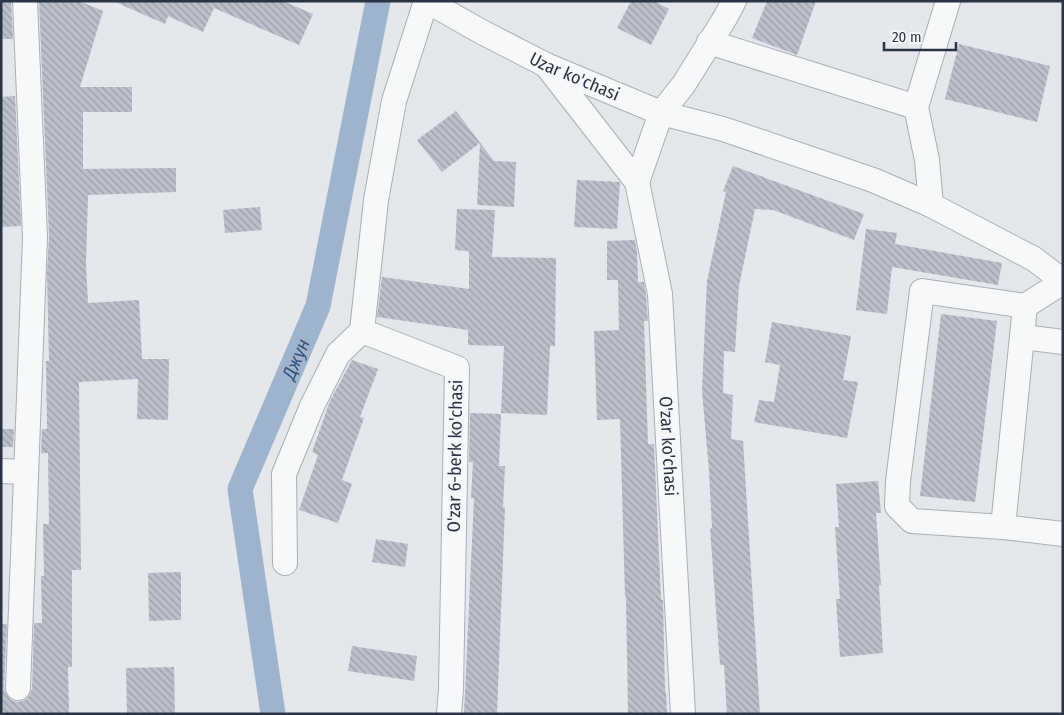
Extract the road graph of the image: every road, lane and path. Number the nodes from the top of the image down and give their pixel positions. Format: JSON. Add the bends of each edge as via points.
{"nodes":[{"id":1,"x":25,"y":1,"type":"edge"},
{"id":2,"x":427,"y":1,"type":"edge"},
{"id":3,"x":734,"y":1,"type":"edge"},
{"id":4,"x":948,"y":1,"type":"edge"},
{"id":5,"x":709,"y":42,"type":"junction"},
{"id":6,"x":546,"y":64,"type":"junction"},
{"id":7,"x":916,"y":107,"type":"junction"},
{"id":8,"x":661,"y":113,"type":"junction"},
{"id":9,"x":637,"y":182,"type":"junction"},
{"id":10,"x":931,"y":205,"type":"junction"},
{"id":11,"x":1063,"y":282,"type":"edge"},
{"id":12,"x":1025,"y":306,"type":"junction"},
{"id":13,"x":362,"y":331,"type":"junction"},
{"id":14,"x":1023,"y":337,"type":"junction"},
{"id":15,"x":1063,"y":342,"type":"edge"},
{"id":16,"x":1,"y":471,"type":"edge"},
{"id":17,"x":26,"y":472,"type":"junction"},
{"id":18,"x":1003,"y":527,"type":"junction"},
{"id":19,"x":1063,"y":534,"type":"edge"},
{"id":20,"x":285,"y":563,"type":"dead end"},
{"id":21,"x":18,"y":688,"type":"dead end"},
{"id":22,"x":450,"y":714,"type":"edge"},
{"id":23,"x":683,"y":714,"type":"edge"}],
"edges":[{"from":1,"to":17,"type":"street","via":[[36,237]]},
{"from":2,"to":6,"type":"street","name":"Uzar ko'chasi"},
{"from":2,"to":13,"type":"street","via":[[394,101],[376,200]]},
{"from":3,"to":5,"type":"street"},
{"from":4,"to":7,"type":"street"},
{"from":5,"to":7,"type":"street"},
{"from":5,"to":8,"type":"street","via":[[684,84]]},
{"from":6,"to":8,"type":"street","name":"Uzar ko'chasi"},
{"from":6,"to":9,"type":"street"},
{"from":7,"to":10,"type":"street","via":[[927,160]]},
{"from":8,"to":9,"type":"street"},
{"from":8,"to":10,"type":"street","via":[[723,129],[873,180]]},
{"from":9,"to":23,"type":"street","name":"O'zar ko'chasi","via":[[660,294]]},
{"from":10,"to":11,"type":"street","via":[[1034,259]]},
{"from":11,"to":12,"type":"street"},
{"from":12,"to":14,"type":"street"},
{"from":12,"to":18,"type":"street","via":[[922,291],[898,482],[897,506],[912,521]]},
{"from":13,"to":20,"type":"street","via":[[338,354],[284,474]]},
{"from":13,"to":22,"type":"street","name":"O'zar 6-berk ko'chasi","via":[[457,368]]},
{"from":14,"to":15,"type":"street"},
{"from":14,"to":18,"type":"street"},
{"from":16,"to":17,"type":"street"},
{"from":17,"to":21,"type":"street"},
{"from":18,"to":19,"type":"street"}]}
